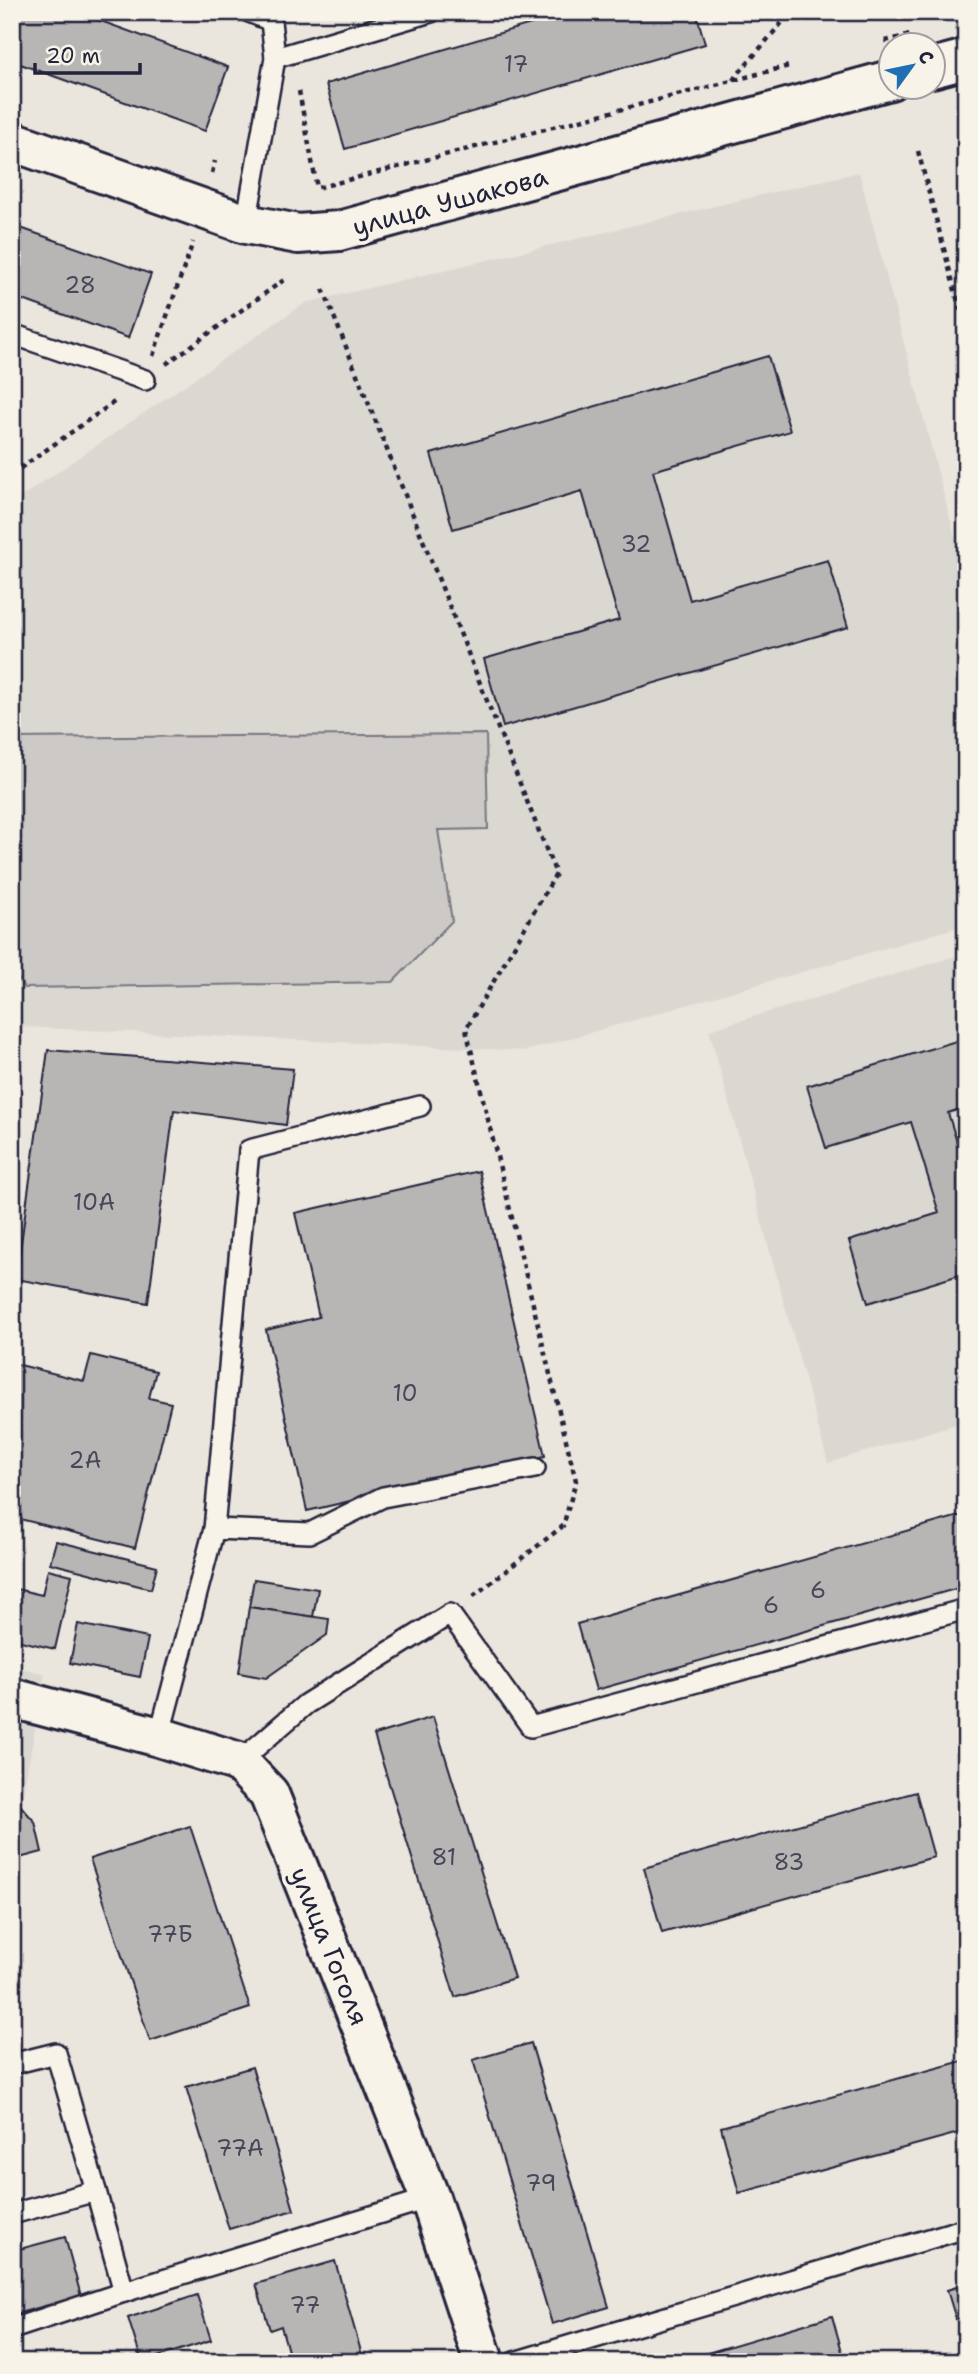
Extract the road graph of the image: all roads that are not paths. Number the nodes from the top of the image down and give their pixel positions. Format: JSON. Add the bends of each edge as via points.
{"nodes":[{"id":1,"x":249,"y":12,"type":"edge"},
{"id":2,"x":431,"y":12,"type":"edge"},
{"id":3,"x":270,"y":17,"type":"edge"},
{"id":4,"x":283,"y":55,"type":"junction"},
{"id":5,"x":966,"y":60,"type":"edge"},
{"id":6,"x":946,"y":65,"type":"edge"},
{"id":7,"x":876,"y":84,"type":"edge"},
{"id":8,"x":12,"y":141,"type":"edge"},
{"id":9,"x":246,"y":224,"type":"junction"},
{"id":10,"x":12,"y":334,"type":"edge"},
{"id":11,"x":145,"y":380,"type":"road end"},
{"id":12,"x":420,"y":1107,"type":"dead end"},
{"id":13,"x":535,"y":1468,"type":"dead end"},
{"id":14,"x":214,"y":1529,"type":"junction"},
{"id":15,"x":966,"y":1609,"type":"edge"},
{"id":16,"x":12,"y":1698,"type":"edge"},
{"id":17,"x":159,"y":1737,"type":"junction"},
{"id":18,"x":239,"y":1762,"type":"junction"},
{"id":19,"x":12,"y":2064,"type":"edge"},
{"id":20,"x":96,"y":2191,"type":"junction"},
{"id":21,"x":430,"y":2198,"type":"junction"},
{"id":22,"x":12,"y":2214,"type":"edge"},
{"id":23,"x":966,"y":2228,"type":"edge"},
{"id":24,"x":124,"y":2292,"type":"junction"},
{"id":25,"x":12,"y":2329,"type":"edge"},
{"id":26,"x":484,"y":2362,"type":"edge"},
{"id":27,"x":514,"y":2362,"type":"edge"}],
"edges":[{"from":1,"to":3,"type":"lane"},
{"from":2,"to":4,"type":"lane"},
{"from":3,"to":4,"type":"lane"},
{"from":4,"to":9,"type":"lane"},
{"from":5,"to":6,"type":"street"},
{"from":7,"to":9,"type":"street","name":"улица Ушакова","via":[[339,232],[298,234]]},
{"from":8,"to":9,"type":"street","name":"улица Ушакова"},
{"from":10,"to":11,"type":"lane"},
{"from":12,"to":14,"type":"lane","via":[[249,1150]]},
{"from":13,"to":14,"type":"lane","via":[[383,1497],[310,1533]]},
{"from":14,"to":17,"type":"lane"},
{"from":15,"to":18,"type":"lane","via":[[531,1727],[450,1614],[306,1704]]},
{"from":16,"to":17,"type":"street","name":"улица Гоголя"},
{"from":17,"to":18,"type":"street","name":"улица Гоголя"},
{"from":18,"to":21,"type":"street","name":"улица Гоголя","via":[[269,1794]]},
{"from":19,"to":20,"type":"lane","via":[[56,2053]]},
{"from":20,"to":22,"type":"lane"},
{"from":20,"to":24,"type":"lane"},
{"from":21,"to":24,"type":"lane"},
{"from":21,"to":26,"type":"street","name":"улица Гоголя"},
{"from":23,"to":27,"type":"lane"},
{"from":24,"to":25,"type":"lane"}]}
